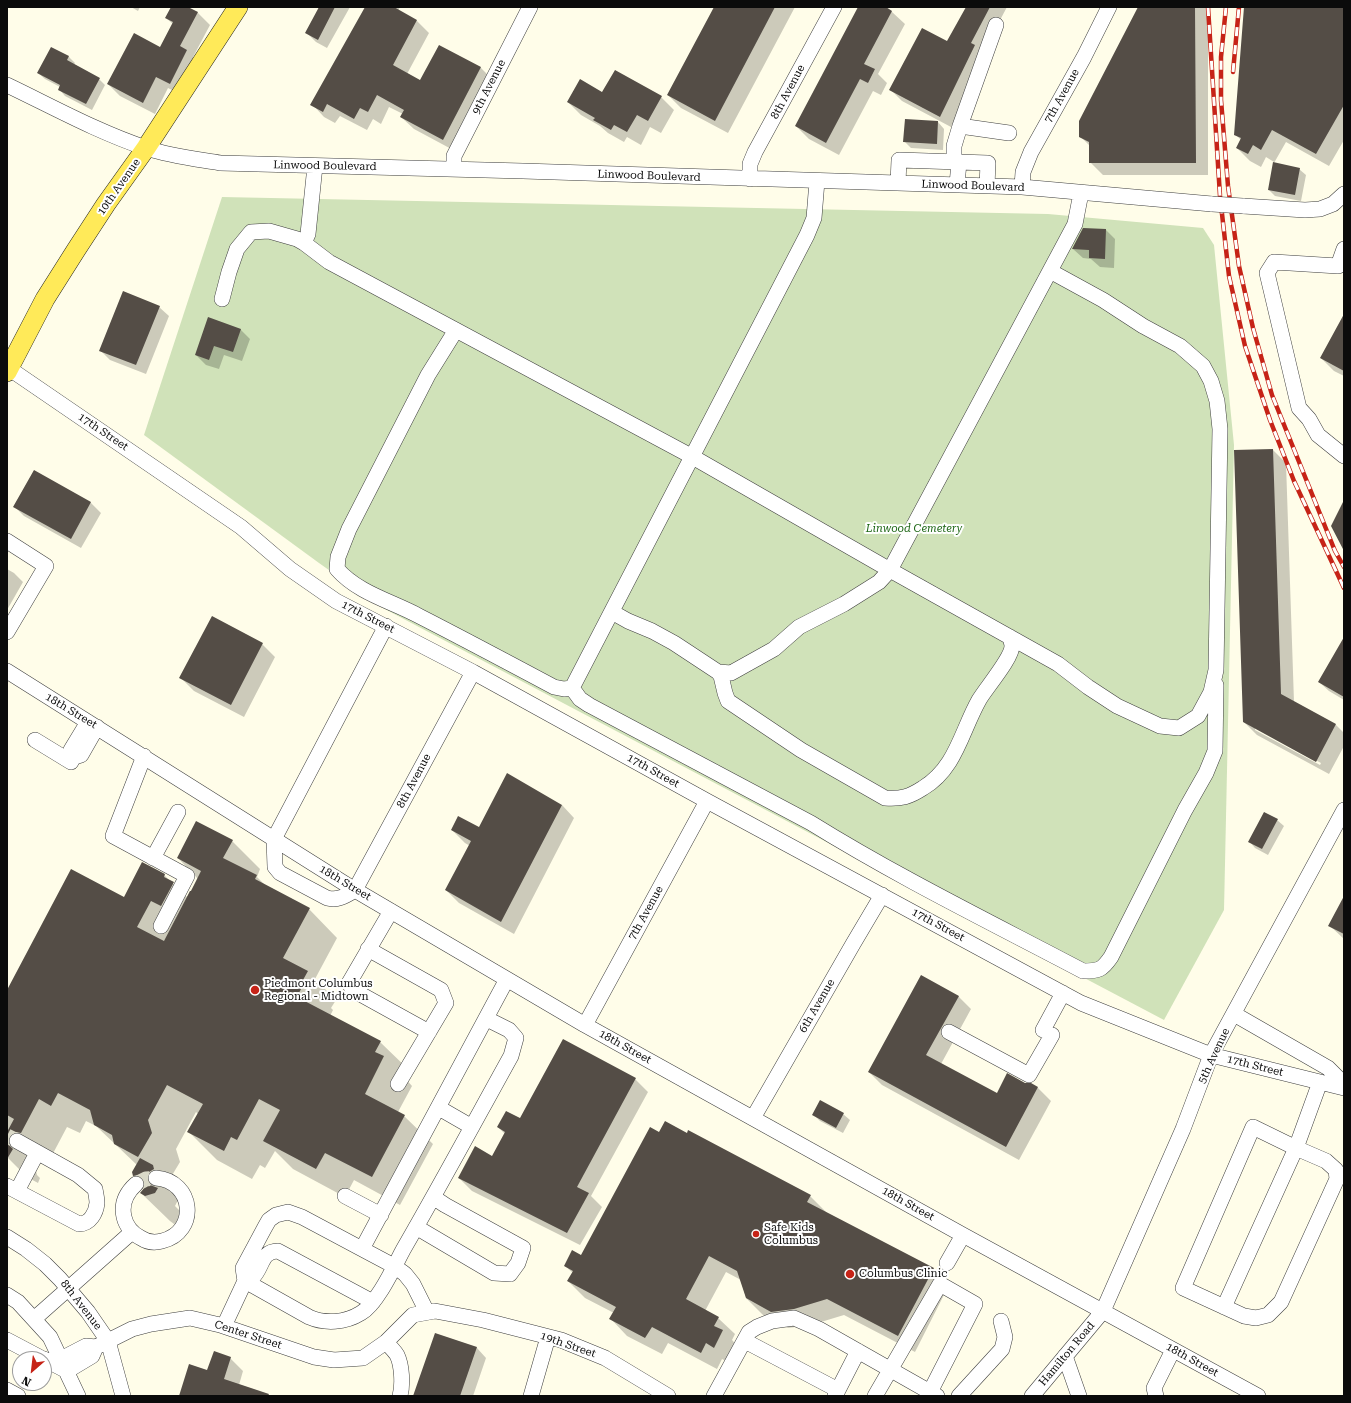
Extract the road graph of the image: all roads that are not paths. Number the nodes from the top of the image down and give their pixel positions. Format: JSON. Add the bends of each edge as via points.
{"nodes":[{"id":1,"x":238,"y":7,"type":"edge"},
{"id":2,"x":834,"y":7,"type":"edge"},
{"id":3,"x":1109,"y":7,"type":"edge"},
{"id":4,"x":524,"y":9,"type":"edge"},
{"id":5,"x":996,"y":25,"type":"dead end"},
{"id":6,"x":7,"y":85,"type":"edge"},
{"id":7,"x":960,"y":126,"type":"junction"},
{"id":8,"x":1009,"y":133,"type":"dead end"},
{"id":9,"x":146,"y":148,"type":"junction"},
{"id":10,"x":956,"y":162,"type":"junction"},
{"id":11,"x":315,"y":166,"type":"junction"},
{"id":12,"x":454,"y":169,"type":"junction"},
{"id":13,"x":750,"y":179,"type":"junction"},
{"id":14,"x":817,"y":181,"type":"junction"},
{"id":15,"x":898,"y":183,"type":"junction"},
{"id":16,"x":958,"y":185,"type":"junction"},
{"id":17,"x":987,"y":186,"type":"junction"},
{"id":18,"x":1022,"y":187,"type":"junction"},
{"id":19,"x":1081,"y":192,"type":"junction"},
{"id":20,"x":1344,"y":194,"type":"edge"},
{"id":21,"x":304,"y":243,"type":"junction"},
{"id":22,"x":1344,"y":248,"type":"edge"},
{"id":23,"x":1050,"y":271,"type":"junction"},
{"id":24,"x":222,"y":299,"type":"dead end"},
{"id":25,"x":456,"y":330,"type":"junction"},
{"id":26,"x":8,"y":369,"type":"edge"},
{"id":27,"x":691,"y":456,"type":"junction"},
{"id":28,"x":1344,"y":456,"type":"edge"},
{"id":29,"x":7,"y":541,"type":"edge"},
{"id":30,"x":890,"y":570,"type":"junction"},
{"id":31,"x":612,"y":612,"type":"junction"},
{"id":32,"x":386,"y":626,"type":"junction"},
{"id":33,"x":7,"y":632,"type":"edge"},
{"id":34,"x":1010,"y":637,"type":"junction"},
{"id":35,"x":1216,"y":670,"type":"junction"},
{"id":36,"x":7,"y":671,"type":"edge"},
{"id":37,"x":473,"y":672,"type":"junction"},
{"id":38,"x":718,"y":672,"type":"junction"},
{"id":39,"x":572,"y":688,"type":"junction"},
{"id":40,"x":93,"y":725,"type":"junction"},
{"id":41,"x":35,"y":740,"type":"dead end"},
{"id":42,"x":144,"y":756,"type":"junction"},
{"id":43,"x":707,"y":801,"type":"junction"},
{"id":44,"x":1344,"y":810,"type":"edge"},
{"id":45,"x":178,"y":812,"type":"dead end"},
{"id":46,"x":274,"y":839,"type":"junction"},
{"id":47,"x":153,"y":858,"type":"junction"},
{"id":48,"x":355,"y":890,"type":"junction"},
{"id":49,"x":882,"y":895,"type":"junction"},
{"id":50,"x":391,"y":911,"type":"junction"},
{"id":51,"x":161,"y":926,"type":"dead end"},
{"id":52,"x":368,"y":949,"type":"junction"},
{"id":53,"x":507,"y":979,"type":"junction"},
{"id":54,"x":1063,"y":993,"type":"junction"},
{"id":55,"x":1234,"y":1014,"type":"junction"},
{"id":56,"x":486,"y":1019,"type":"junction"},
{"id":57,"x":585,"y":1025,"type":"junction"},
{"id":58,"x":429,"y":1032,"type":"junction"},
{"id":59,"x":949,"y":1032,"type":"dead end"},
{"id":60,"x":1211,"y":1055,"type":"junction"},
{"id":61,"x":1320,"y":1082,"type":"junction"},
{"id":62,"x":398,"y":1084,"type":"dead end"},
{"id":63,"x":1344,"y":1084,"type":"edge"},
{"id":64,"x":1344,"y":1088,"type":"edge"},
{"id":65,"x":439,"y":1108,"type":"junction"},
{"id":66,"x":753,"y":1118,"type":"junction"},
{"id":67,"x":472,"y":1127,"type":"junction"},
{"id":68,"x":16,"y":1141,"type":"tunnel mouth"},
{"id":69,"x":1296,"y":1148,"type":"junction"},
{"id":70,"x":37,"y":1153,"type":"junction"},
{"id":71,"x":156,"y":1178,"type":"tunnel mouth"},
{"id":72,"x":136,"y":1184,"type":"tunnel mouth"},
{"id":73,"x":12,"y":1189,"type":"edge"},
{"id":74,"x":346,"y":1196,"type":"dead end"},
{"id":75,"x":433,"y":1197,"type":"junction"},
{"id":76,"x":380,"y":1215,"type":"junction"},
{"id":77,"x":416,"y":1227,"type":"junction"},
{"id":78,"x":132,"y":1232,"type":"junction"},
{"id":79,"x":963,"y":1235,"type":"junction"},
{"id":80,"x":7,"y":1237,"type":"edge"},
{"id":81,"x":362,"y":1249,"type":"junction"},
{"id":82,"x":947,"y":1263,"type":"dead end"},
{"id":83,"x":394,"y":1266,"type":"junction"},
{"id":84,"x":245,"y":1281,"type":"junction"},
{"id":85,"x":69,"y":1288,"type":"junction"},
{"id":86,"x":7,"y":1295,"type":"edge"},
{"id":87,"x":373,"y":1302,"type":"junction"},
{"id":88,"x":1224,"y":1307,"type":"junction"},
{"id":89,"x":1103,"y":1311,"type":"junction"},
{"id":90,"x":427,"y":1312,"type":"junction"},
{"id":91,"x":34,"y":1319,"type":"junction"},
{"id":92,"x":1001,"y":1322,"type":"dead end"},
{"id":93,"x":224,"y":1326,"type":"junction"},
{"id":94,"x":548,"y":1337,"type":"junction"},
{"id":95,"x":7,"y":1340,"type":"edge"},
{"id":96,"x":745,"y":1341,"type":"junction"},
{"id":97,"x":386,"y":1342,"type":"junction"},
{"id":98,"x":102,"y":1344,"type":"junction"},
{"id":99,"x":1173,"y":1350,"type":"junction"},
{"id":100,"x":28,"y":1351,"type":"edge"},
{"id":101,"x":858,"y":1351,"type":"junction"},
{"id":102,"x":1065,"y":1356,"type":"junction"},
{"id":103,"x":52,"y":1361,"type":"edge"},
{"id":104,"x":64,"y":1365,"type":"junction"},
{"id":105,"x":891,"y":1369,"type":"junction"},
{"id":106,"x":7,"y":1390,"type":"edge"},
{"id":107,"x":836,"y":1393,"type":"edge"},
{"id":108,"x":931,"y":1395,"type":"edge"},
{"id":109,"x":18,"y":1396,"type":"edge"},
{"id":110,"x":78,"y":1396,"type":"edge"},
{"id":111,"x":123,"y":1396,"type":"edge"},
{"id":112,"x":400,"y":1396,"type":"edge"},
{"id":113,"x":531,"y":1396,"type":"edge"},
{"id":114,"x":668,"y":1396,"type":"edge"},
{"id":115,"x":714,"y":1396,"type":"edge"},
{"id":116,"x":875,"y":1396,"type":"edge"},
{"id":117,"x":958,"y":1396,"type":"edge"},
{"id":118,"x":1032,"y":1396,"type":"edge"},
{"id":119,"x":1079,"y":1396,"type":"edge"},
{"id":120,"x":1156,"y":1396,"type":"edge"},
{"id":121,"x":1258,"y":1396,"type":"edge"}],
"edges":[{"from":1,"to":9,"type":"main road","name":"10th Avenue"},
{"from":2,"to":13,"type":"street","name":"8th Avenue","via":[[755,152],[750,164]]},
{"from":3,"to":18,"type":"street","name":"7th Avenue","via":[[1031,152],[1023,172]]},
{"from":4,"to":12,"type":"street","name":"9th Avenue","via":[[454,156]]},
{"from":5,"to":7,"type":"street"},
{"from":6,"to":9,"type":"street","name":"Linwood Boulevard"},
{"from":7,"to":8,"type":"street"},
{"from":7,"to":10,"type":"street","via":[[954,146]]},
{"from":9,"to":11,"type":"street","name":"Linwood Boulevard","via":[[184,158],[220,163]]},
{"from":9,"to":26,"type":"main road","name":"10th Avenue","via":[[106,204],[45,299]]},
{"from":10,"to":15,"type":"street","via":[[899,160]]},
{"from":10,"to":16,"type":"street"},
{"from":10,"to":17,"type":"street","via":[[988,163]]},
{"from":11,"to":12,"type":"street","name":"Linwood Boulevard"},
{"from":11,"to":21,"type":"street","via":[[308,234]]},
{"from":12,"to":13,"type":"street","name":"Linwood Boulevard"},
{"from":13,"to":14,"type":"street","name":"Linwood Boulevard"},
{"from":14,"to":15,"type":"street","name":"Linwood Boulevard"},
{"from":14,"to":27,"type":"street","via":[[814,218],[807,235]]},
{"from":15,"to":16,"type":"street","name":"Linwood Boulevard"},
{"from":16,"to":17,"type":"street","name":"Linwood Boulevard"},
{"from":17,"to":18,"type":"street","name":"Linwood Boulevard"},
{"from":18,"to":19,"type":"street","name":"Linwood Boulevard"},
{"from":19,"to":20,"type":"street","name":"Linwood Boulevard","bridge":true,"via":[[1305,210],[1320,209],[1332,204]]},
{"from":19,"to":23,"type":"street","via":[[1075,224]]},
{"from":21,"to":24,"type":"street","via":[[269,231],[251,232],[237,249]]},
{"from":21,"to":25,"type":"street","via":[[329,262]]},
{"from":22,"to":28,"type":"street","via":[[1338,266],[1274,262],[1268,272],[1299,408],[1318,435]]},
{"from":23,"to":30,"type":"street"},
{"from":23,"to":35,"type":"street","via":[[1180,346],[1203,366],[1211,381],[1217,401],[1220,429]]},
{"from":25,"to":27,"type":"street"},
{"from":25,"to":39,"type":"street","via":[[428,375],[349,529],[338,557],[338,569],[346,579],[365,590],[554,687]]},
{"from":26,"to":32,"type":"street","name":"17th Street","via":[[241,527],[290,569],[336,600]]},
{"from":27,"to":30,"type":"street"},
{"from":27,"to":31,"type":"street"},
{"from":29,"to":33,"type":"street","via":[[46,566]]},
{"from":30,"to":34,"type":"street"},
{"from":30,"to":38,"type":"street","via":[[879,582],[844,604],[799,627],[774,649],[731,673]]},
{"from":31,"to":38,"type":"street","via":[[674,643]]},
{"from":31,"to":39,"type":"street"},
{"from":32,"to":37,"type":"street","name":"17th Street"},
{"from":32,"to":46,"type":"street"},
{"from":34,"to":35,"type":"street","via":[[1058,664],[1117,706],[1160,726],[1180,728],[1198,716],[1210,692]]},
{"from":34,"to":38,"type":"street","via":[[1012,647],[1004,664],[971,714],[946,768],[931,783],[916,793],[900,799],[885,798],[801,750],[728,701]]},
{"from":35,"to":39,"type":"street","via":[[1215,751],[1111,957],[1104,967],[1096,971],[1083,971],[940,896],[811,823],[589,705],[580,699]]},
{"from":36,"to":40,"type":"street","name":"18th Street"},
{"from":37,"to":43,"type":"street","name":"17th Street"},
{"from":37,"to":48,"type":"street","name":"8th Avenue"},
{"from":40,"to":41,"type":"street","via":[[80,755],[71,762]]},
{"from":40,"to":42,"type":"street","name":"18th Street"},
{"from":42,"to":46,"type":"street","name":"18th Street"},
{"from":42,"to":47,"type":"street","via":[[113,836]]},
{"from":43,"to":49,"type":"street","name":"17th Street"},
{"from":43,"to":57,"type":"street","name":"7th Avenue"},
{"from":44,"to":55,"type":"street","name":"5th Avenue"},
{"from":45,"to":47,"type":"street"},
{"from":46,"to":48,"type":"street","name":"18th Street"},
{"from":46,"to":48,"type":"street","via":[[275,867],[280,873],[334,900],[343,898]]},
{"from":47,"to":51,"type":"street","via":[[187,876]]},
{"from":48,"to":50,"type":"street","name":"18th Street"},
{"from":49,"to":54,"type":"street","name":"17th Street"},
{"from":49,"to":66,"type":"street","name":"6th Avenue"},
{"from":50,"to":52,"type":"street"},
{"from":50,"to":53,"type":"street","name":"18th Street"},
{"from":52,"to":58,"type":"street","via":[[441,990],[446,1003]]},
{"from":52,"to":58,"type":"street","via":[[349,983],[353,990]]},
{"from":53,"to":56,"type":"street"},
{"from":53,"to":57,"type":"street","name":"18th Street"},
{"from":54,"to":59,"type":"street","via":[[1029,1076]]},
{"from":54,"to":60,"type":"street","name":"17th Street","via":[[1081,1003]]},
{"from":55,"to":60,"type":"street","name":"5th Avenue"},
{"from":55,"to":63,"type":"street","via":[[1328,1068]]},
{"from":56,"to":65,"type":"street"},
{"from":56,"to":67,"type":"street","via":[[509,1030],[516,1038],[511,1056]]},
{"from":57,"to":66,"type":"street","name":"18th Street"},
{"from":58,"to":62,"type":"street"},
{"from":60,"to":61,"type":"street","name":"17th Street"},
{"from":60,"to":89,"type":"street","name":"5th Avenue","via":[[1183,1129]]},
{"from":61,"to":64,"type":"street","name":"17th Street"},
{"from":61,"to":69,"type":"street"},
{"from":65,"to":67,"type":"street"},
{"from":65,"to":76,"type":"street"},
{"from":66,"to":79,"type":"street","name":"18th Street"},
{"from":67,"to":75,"type":"street"},
{"from":68,"to":70,"type":"street"},
{"from":69,"to":88,"type":"street"},
{"from":69,"to":88,"type":"street","via":[[1326,1161],[1336,1170],[1337,1179],[1334,1186],[1281,1302],[1268,1315],[1256,1318],[1244,1316]]},
{"from":69,"to":88,"type":"street","via":[[1253,1128],[1184,1288]]},
{"from":70,"to":73,"type":"street"},
{"from":70,"to":73,"type":"street","via":[[78,1175],[95,1190],[97,1203],[90,1220],[85,1224],[79,1224]]},
{"from":71,"to":78,"type":"street","via":[[169,1180],[181,1191],[187,1206],[185,1222],[175,1236],[159,1242],[144,1240]]},
{"from":72,"to":78,"type":"street","via":[[129,1191],[124,1204],[124,1219]]},
{"from":74,"to":76,"type":"street"},
{"from":75,"to":77,"type":"street"},
{"from":75,"to":77,"type":"street","via":[[523,1248],[518,1263],[510,1274],[494,1273]]},
{"from":76,"to":81,"type":"street"},
{"from":77,"to":83,"type":"street"},
{"from":78,"to":85,"type":"street"},
{"from":79,"to":82,"type":"street"},
{"from":79,"to":89,"type":"street","name":"18th Street"},
{"from":80,"to":85,"type":"street","name":"8th Avenue","via":[[45,1264]]},
{"from":81,"to":83,"type":"street"},
{"from":81,"to":84,"type":"street","via":[[302,1217],[288,1212],[276,1215],[269,1220],[243,1268]]},
{"from":83,"to":87,"type":"street"},
{"from":83,"to":90,"type":"street","via":[[413,1284]]},
{"from":84,"to":87,"type":"street","via":[[322,1322],[338,1322],[353,1317]]},
{"from":84,"to":87,"type":"street","via":[[253,1277],[268,1254],[278,1251]]},
{"from":84,"to":93,"type":"street"},
{"from":85,"to":91,"type":"street"},
{"from":85,"to":98,"type":"street","name":"8th Avenue","via":[[88,1312]]},
{"from":86,"to":91,"type":"street","via":[[18,1302]]},
{"from":89,"to":99,"type":"street","name":"18th Street"},
{"from":89,"to":102,"type":"street","name":"Hamilton Road"},
{"from":90,"to":94,"type":"street","name":"19th Street","via":[[459,1315]]},
{"from":90,"to":97,"type":"street","via":[[413,1315]]},
{"from":91,"to":104,"type":"street","via":[[50,1337]]},
{"from":92,"to":117,"type":"street","via":[[1005,1337],[1002,1349]]},
{"from":93,"to":97,"type":"street","name":"Center Street","via":[[314,1357],[334,1360],[363,1358]]},
{"from":93,"to":98,"type":"street","name":"Center Street","via":[[190,1318],[132,1329]]},
{"from":94,"to":113,"type":"street"},
{"from":94,"to":114,"type":"street","name":"19th Street","via":[[605,1358]]},
{"from":95,"to":100,"type":"street"},
{"from":96,"to":101,"type":"street","via":[[749,1332],[757,1327],[794,1318]]},
{"from":96,"to":107,"type":"street"},
{"from":96,"to":115,"type":"street"},
{"from":97,"to":112,"type":"street","via":[[399,1361]]},
{"from":98,"to":104,"type":"street","name":"Center Street","via":[[86,1346]]},
{"from":98,"to":111,"type":"street","name":"8th Avenue"},
{"from":99,"to":120,"type":"street","via":[[1154,1388]]},
{"from":99,"to":121,"type":"street","name":"18th Street"},
{"from":101,"to":105,"type":"street"},
{"from":101,"to":107,"type":"street"},
{"from":102,"to":118,"type":"street","name":"Hamilton Road"},
{"from":102,"to":119,"type":"street"},
{"from":103,"to":104,"type":"street"},
{"from":104,"to":110,"type":"street"},
{"from":105,"to":108,"type":"street"},
{"from":105,"to":108,"type":"street","via":[[940,1284],[975,1304]]},
{"from":105,"to":116,"type":"street"},
{"from":106,"to":109,"type":"street"}]}
